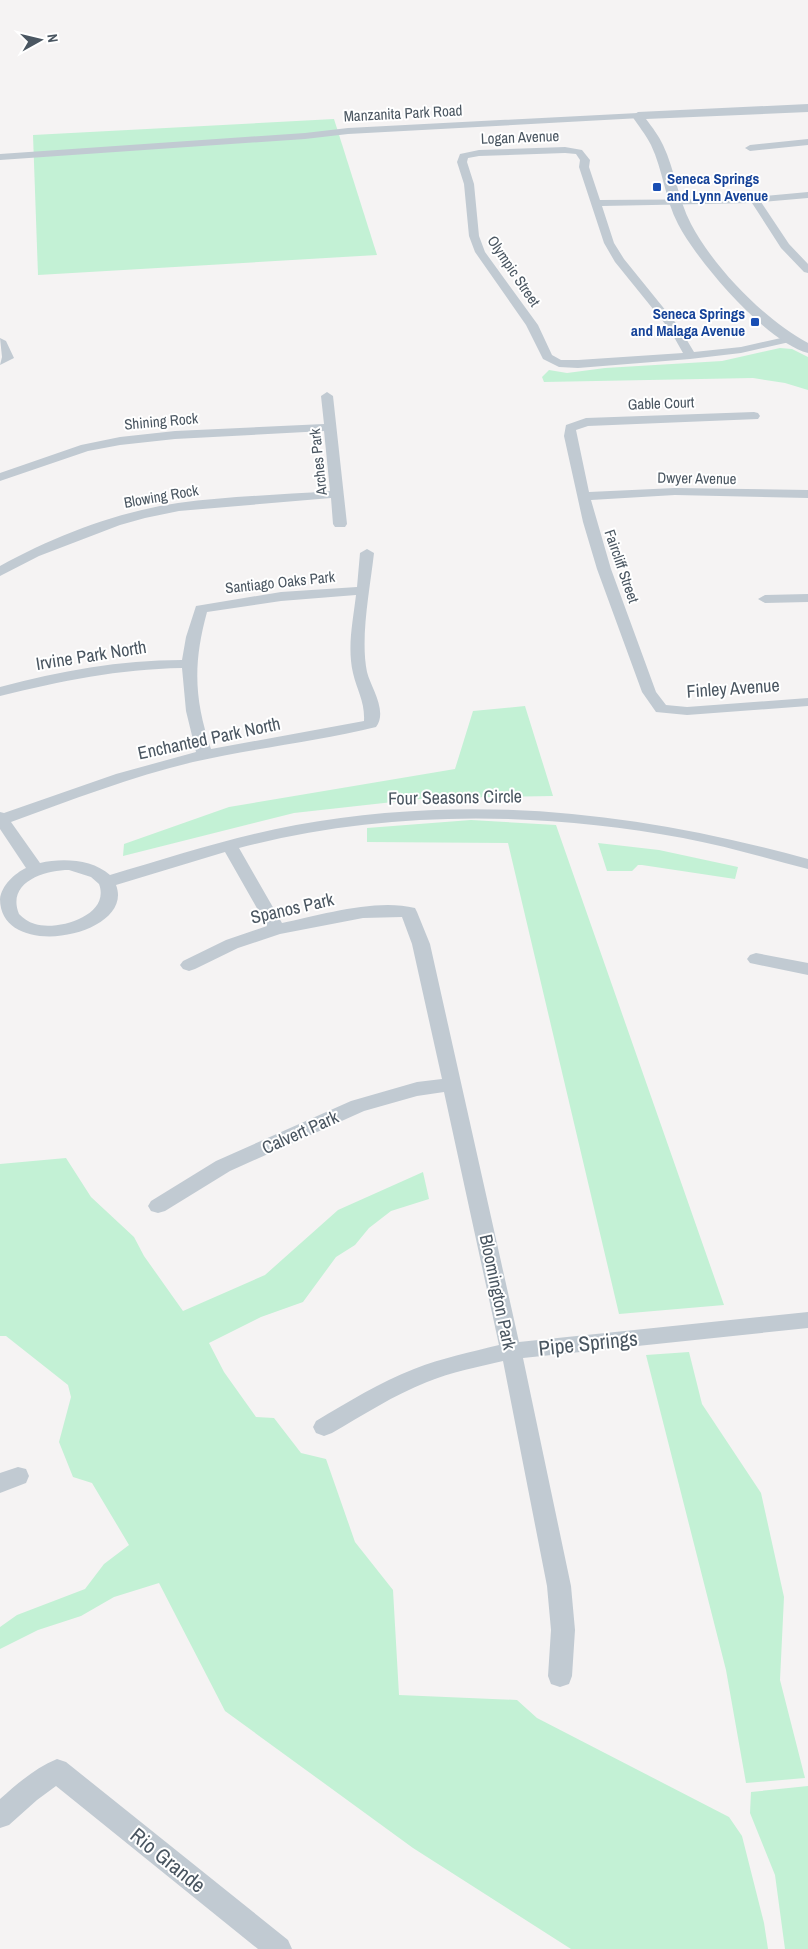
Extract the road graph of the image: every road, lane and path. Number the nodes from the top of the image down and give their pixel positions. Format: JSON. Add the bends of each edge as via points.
{"nodes":[{"id":1,"x":808,"y":108,"type":"edge"},
{"id":2,"x":638,"y":116,"type":"junction"},
{"id":3,"x":808,"y":142,"type":"edge"},
{"id":4,"x":750,"y":148,"type":"dead end"},
{"id":5,"x":463,"y":156,"type":"joint"},
{"id":6,"x":0,"y":157,"type":"edge"},
{"id":7,"x":808,"y":195,"type":"edge"},
{"id":8,"x":754,"y":201,"type":"junction"},
{"id":9,"x":676,"y":202,"type":"junction"},
{"id":10,"x":596,"y":203,"type":"junction"},
{"id":11,"x":802,"y":257,"type":"edge"},
{"id":12,"x":808,"y":270,"type":"edge"},
{"id":13,"x":790,"y":338,"type":"junction"},
{"id":14,"x":0,"y":341,"type":"edge"},
{"id":15,"x":808,"y":349,"type":"edge"},
{"id":16,"x":690,"y":356,"type":"junction"},
{"id":17,"x":0,"y":362,"type":"edge"},
{"id":18,"x":327,"y":396,"type":"dead end"},
{"id":19,"x":754,"y":416,"type":"dead end"},
{"id":20,"x":331,"y":428,"type":"junction"},
{"id":21,"x":570,"y":428,"type":"joint"},
{"id":22,"x":0,"y":477,"type":"edge"},
{"id":23,"x":338,"y":494,"type":"junction"},
{"id":24,"x":808,"y":494,"type":"edge"},
{"id":25,"x":585,"y":496,"type":"junction"},
{"id":26,"x":340,"y":524,"type":"dead end"},
{"id":27,"x":367,"y":553,"type":"dead end"},
{"id":28,"x":0,"y":572,"type":"edge"},
{"id":29,"x":363,"y":591,"type":"junction"},
{"id":30,"x":808,"y":598,"type":"edge"},
{"id":31,"x":765,"y":599,"type":"dead end"},
{"id":32,"x":189,"y":664,"type":"junction"},
{"id":33,"x":0,"y":692,"type":"edge"},
{"id":34,"x":808,"y":702,"type":"edge"},
{"id":35,"x":661,"y":709,"type":"joint"},
{"id":36,"x":205,"y":756,"type":"junction"},
{"id":37,"x":0,"y":819,"type":"edge"},
{"id":38,"x":229,"y":845,"type":"junction"},
{"id":39,"x":808,"y":864,"type":"edge"},
{"id":40,"x":36,"y":870,"type":"junction"},
{"id":41,"x":106,"y":882,"type":"junction"},
{"id":42,"x":408,"y":912,"type":"joint"},
{"id":43,"x":6,"y":919,"type":"edge"},
{"id":44,"x":277,"y":929,"type":"junction"},
{"id":45,"x":756,"y":959,"type":"dead end"},
{"id":46,"x":188,"y":965,"type":"dead end"},
{"id":47,"x":808,"y":969,"type":"edge"},
{"id":48,"x":452,"y":1084,"type":"junction"},
{"id":49,"x":158,"y":1206,"type":"dead end"},
{"id":50,"x":808,"y":1320,"type":"edge"},
{"id":51,"x":511,"y":1351,"type":"junction"},
{"id":52,"x":324,"y":1427,"type":"dead end"},
{"id":53,"x":560,"y":1676,"type":"dead end"},
{"id":54,"x":0,"y":1816,"type":"edge"},
{"id":55,"x":279,"y":1949,"type":"edge"}],
"edges":[{"from":1,"to":2,"type":"street","name":"Manzanita Park Road"},
{"from":2,"to":6,"type":"street","name":"Manzanita Park Road","via":[[348,131]]},
{"from":2,"to":9,"type":"street","via":[[662,156]]},
{"from":3,"to":4,"type":"street"},
{"from":5,"to":10,"type":"street","name":"Logan Avenue","via":[[579,152],[585,160],[584,167]]},
{"from":5,"to":16,"type":"street","name":"Olympic Street","via":[[474,236],[480,252],[532,325],[546,357],[558,363],[578,364]]},
{"from":7,"to":8,"type":"street"},
{"from":8,"to":9,"type":"street"},
{"from":8,"to":11,"type":"street","via":[[785,246]]},
{"from":9,"to":10,"type":"street"},
{"from":9,"to":13,"type":"street","via":[[684,223],[721,275],[750,306]]},
{"from":10,"to":16,"type":"street","via":[[606,236],[619,260],[671,324]]},
{"from":11,"to":12,"type":"street"},
{"from":13,"to":15,"type":"street"},
{"from":13,"to":16,"type":"street","via":[[732,352]]},
{"from":14,"to":17,"type":"street","via":[[8,358]]},
{"from":18,"to":20,"type":"street","name":"Arches Park"},
{"from":19,"to":21,"type":"street","name":"Gable Court","via":[[586,422]]},
{"from":20,"to":22,"type":"street","name":"Shining Rock","via":[[320,426],[120,441],[85,448]]},
{"from":20,"to":23,"type":"street","name":"Arches Park"},
{"from":21,"to":25,"type":"street","name":"Faircliff Street"},
{"from":23,"to":26,"type":"street","name":"Arches Park"},
{"from":23,"to":28,"type":"street","name":"Blowing Rock","via":[[179,507],[143,514],[42,549]]},
{"from":24,"to":25,"type":"street","name":"Dwyer Avenue","via":[[770,496],[674,492]]},
{"from":25,"to":35,"type":"street","name":"Faircliff Street","via":[[604,569],[649,692]]},
{"from":27,"to":29,"type":"street"},
{"from":29,"to":32,"type":"street","name":"Santiago Oaks Park","via":[[256,598],[201,608]]},
{"from":29,"to":36,"type":"street","name":"Enchanted Park North","via":[[357,649],[360,673],[372,707],[371,724]]},
{"from":30,"to":31,"type":"street"},
{"from":32,"to":33,"type":"street","name":"Irvine Park North","via":[[154,664],[76,673]]},
{"from":32,"to":36,"type":"street","via":[[196,730]]},
{"from":34,"to":35,"type":"street","name":"Finley Avenue","via":[[687,711]]},
{"from":36,"to":37,"type":"street","name":"Enchanted Park North","via":[[156,767]]},
{"from":37,"to":40,"type":"street"},
{"from":38,"to":39,"type":"street","name":"Four Seasons Circle","via":[[351,822],[462,814],[524,815],[614,822],[675,832],[774,853]]},
{"from":38,"to":41,"type":"street","name":"Four Seasons Circle"},
{"from":38,"to":44,"type":"street"},
{"from":40,"to":41,"type":"street","via":[[69,865],[97,873]]},
{"from":40,"to":43,"type":"street","via":[[22,877],[9,891]]},
{"from":41,"to":43,"type":"street","via":[[110,892],[108,903],[88,923],[72,929],[37,930]]},
{"from":42,"to":44,"type":"street","name":"Spanos Park","via":[[363,913]]},
{"from":42,"to":48,"type":"street","name":"Bloomington Park","via":[[421,944]]},
{"from":44,"to":46,"type":"street","name":"Spanos Park","via":[[232,944]]},
{"from":45,"to":47,"type":"street"},
{"from":48,"to":49,"type":"street","name":"Calvert Park","via":[[417,1089],[358,1106],[223,1166]]},
{"from":48,"to":51,"type":"street","name":"Bloomington Park"},
{"from":50,"to":51,"type":"street","name":"Pipe Springs"},
{"from":51,"to":52,"type":"street","name":"Pipe Springs","via":[[420,1376],[382,1393]]},
{"from":51,"to":53,"type":"street","name":"Bloomington Park","via":[[559,1586],[563,1630]]},
{"from":54,"to":55,"type":"street","name":"Rio Grande","via":[[57,1771]]}]}
